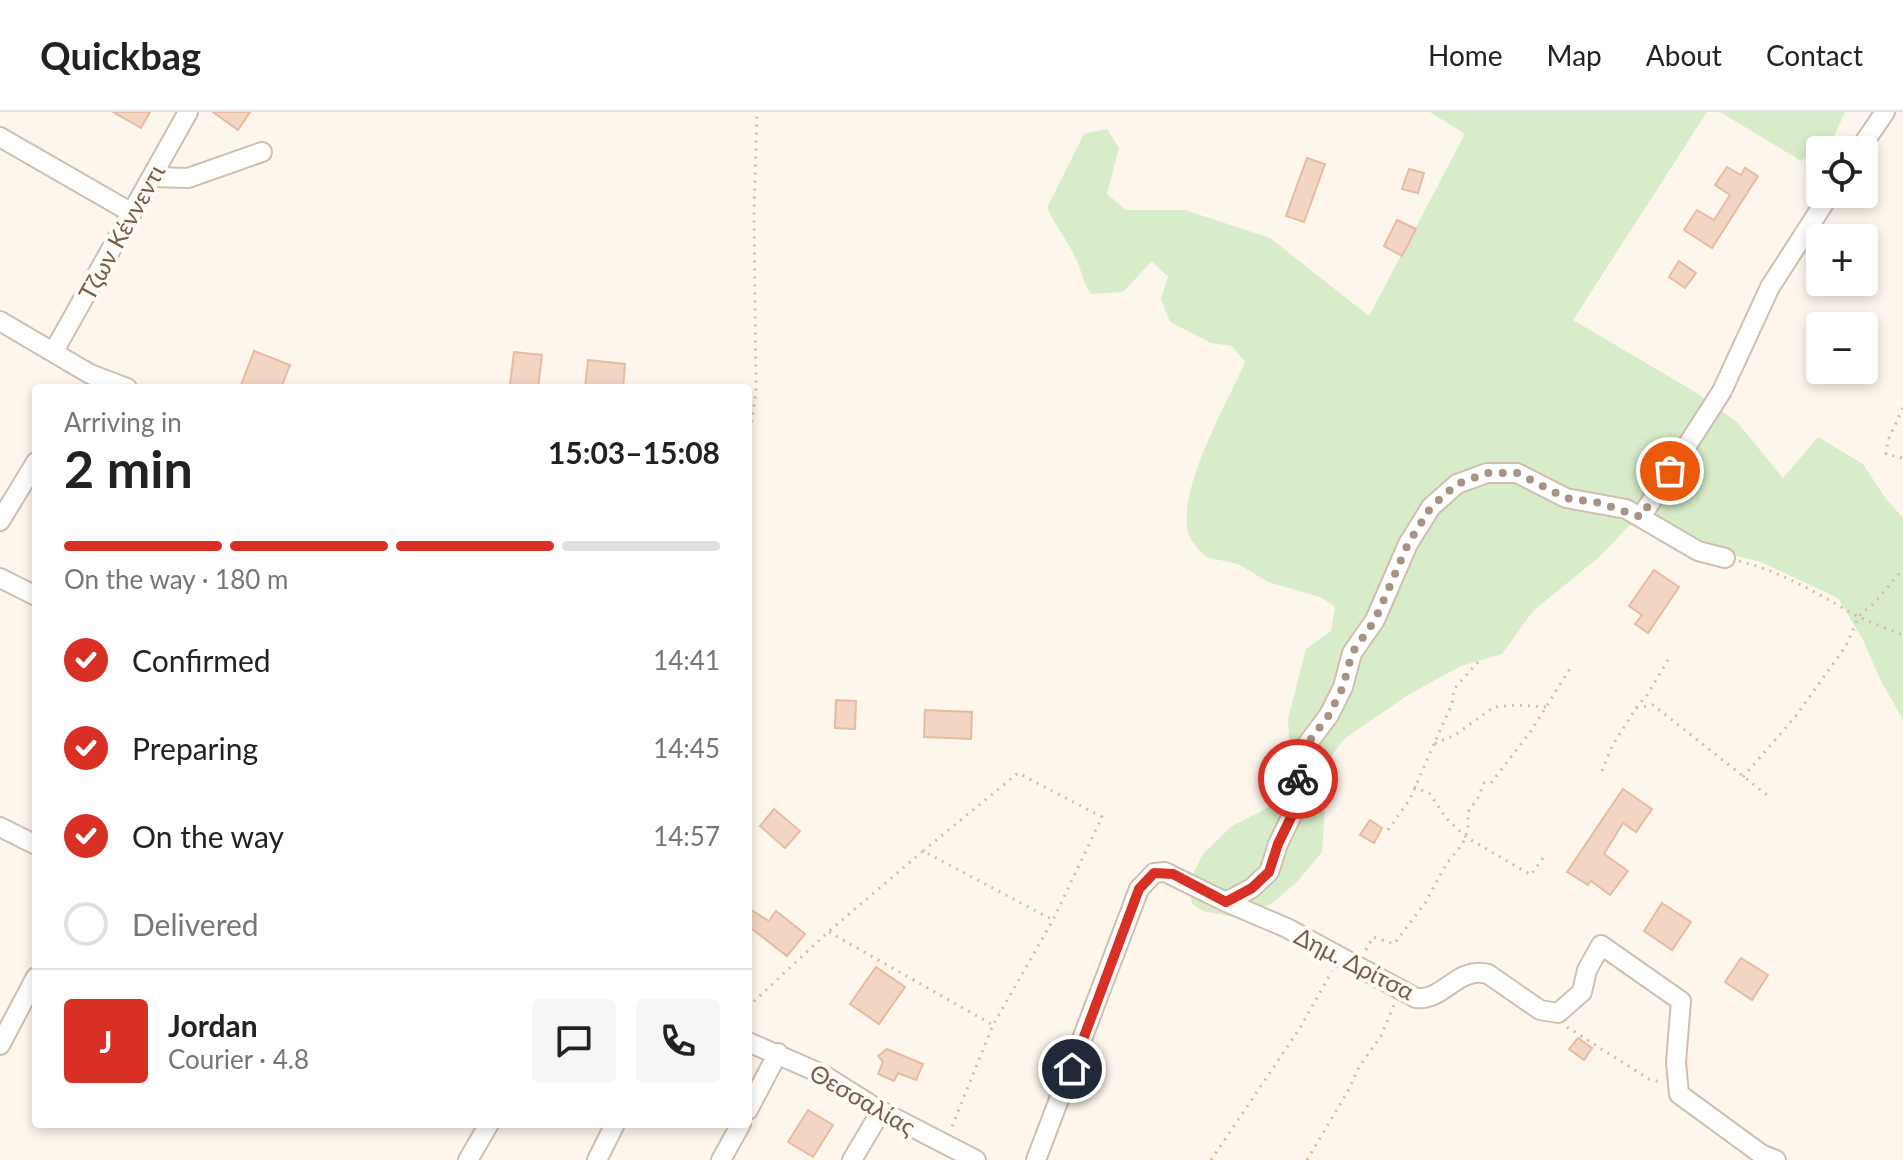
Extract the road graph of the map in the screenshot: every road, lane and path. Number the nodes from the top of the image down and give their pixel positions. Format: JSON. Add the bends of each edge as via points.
{"nodes":[{"id":1,"x":188,"y":112,"type":"edge"},
{"id":2,"x":757,"y":112,"type":"edge"},
{"id":3,"x":1885,"y":112,"type":"edge"},
{"id":4,"x":1869,"y":136,"type":"edge"},
{"id":5,"x":0,"y":137,"type":"edge"},
{"id":6,"x":262,"y":152,"type":"dead end"},
{"id":7,"x":152,"y":177,"type":"junction"},
{"id":8,"x":1821,"y":208,"type":"edge"},
{"id":9,"x":132,"y":213,"type":"junction"},
{"id":10,"x":0,"y":321,"type":"edge"},
{"id":11,"x":54,"y":351,"type":"junction"},
{"id":12,"x":86,"y":381,"type":"edge"},
{"id":13,"x":1903,"y":408,"type":"edge"},
{"id":14,"x":752,"y":419,"type":"edge"},
{"id":15,"x":1903,"y":458,"type":"edge"},
{"id":16,"x":32,"y":469,"type":"edge"},
{"id":17,"x":1641,"y":517,"type":"junction"},
{"id":18,"x":0,"y":521,"type":"edge"},
{"id":19,"x":1725,"y":558,"type":"joint"},
{"id":20,"x":1903,"y":569,"type":"edge"},
{"id":21,"x":0,"y":578,"type":"edge"},
{"id":22,"x":32,"y":594,"type":"edge"},
{"id":23,"x":1859,"y":616,"type":"junction"},
{"id":24,"x":1903,"y":635,"type":"edge"},
{"id":25,"x":1668,"y":660,"type":"dead end"},
{"id":26,"x":1478,"y":662,"type":"dead end"},
{"id":27,"x":1571,"y":667,"type":"dead end"},
{"id":28,"x":1546,"y":707,"type":"junction"},
{"id":29,"x":1636,"y":708,"type":"junction"},
{"id":30,"x":1434,"y":744,"type":"junction"},
{"id":31,"x":1602,"y":771,"type":"dead end"},
{"id":32,"x":1743,"y":777,"type":"junction"},
{"id":33,"x":1414,"y":787,"type":"junction"},
{"id":34,"x":1767,"y":795,"type":"dead end"},
{"id":35,"x":0,"y":827,"type":"edge"},
{"id":36,"x":1388,"y":830,"type":"dead end"},
{"id":37,"x":1466,"y":837,"type":"junction"},
{"id":38,"x":32,"y":843,"type":"edge"},
{"id":39,"x":923,"y":851,"type":"junction"},
{"id":40,"x":1543,"y":858,"type":"dead end"},
{"id":41,"x":1226,"y":902,"type":"junction"},
{"id":42,"x":1053,"y":920,"type":"junction"},
{"id":43,"x":828,"y":932,"type":"junction"},
{"id":44,"x":1339,"y":957,"type":"junction"},
{"id":45,"x":1356,"y":967,"type":"junction"},
{"id":46,"x":32,"y":985,"type":"edge"},
{"id":47,"x":1399,"y":990,"type":"junction"},
{"id":48,"x":752,"y":1003,"type":"edge"},
{"id":49,"x":1540,"y":1010,"type":"junction"},
{"id":50,"x":993,"y":1025,"type":"junction"},
{"id":51,"x":752,"y":1043,"type":"edge"},
{"id":52,"x":0,"y":1045,"type":"edge"},
{"id":53,"x":778,"y":1053,"type":"junction"},
{"id":54,"x":1679,"y":1088,"type":"junction"},
{"id":55,"x":752,"y":1102,"type":"edge"},
{"id":56,"x":881,"y":1111,"type":"junction"},
{"id":57,"x":487,"y":1128,"type":"edge"},
{"id":58,"x":613,"y":1128,"type":"edge"},
{"id":59,"x":739,"y":1128,"type":"edge"},
{"id":60,"x":945,"y":1143,"type":"junction"},
{"id":61,"x":970,"y":1159,"type":"edge"},
{"id":62,"x":468,"y":1160,"type":"edge"},
{"id":63,"x":597,"y":1160,"type":"edge"},
{"id":64,"x":721,"y":1160,"type":"edge"},
{"id":65,"x":852,"y":1160,"type":"edge"},
{"id":66,"x":1036,"y":1160,"type":"edge"},
{"id":67,"x":1211,"y":1160,"type":"edge"},
{"id":68,"x":1307,"y":1160,"type":"edge"},
{"id":69,"x":1776,"y":1160,"type":"edge"}],
"edges":[{"from":1,"to":7,"type":"street","name":"Τζων Κέννεντι"},
{"from":2,"to":14,"type":"path"},
{"from":3,"to":4,"type":"street"},
{"from":5,"to":9,"type":"street"},
{"from":6,"to":7,"type":"street","via":[[188,178]]},
{"from":7,"to":9,"type":"street","name":"Τζων Κέννεντι"},
{"from":8,"to":17,"type":"street","via":[[1770,287],[1722,391]]},
{"from":9,"to":11,"type":"street","name":"Τζων Κέννεντι"},
{"from":10,"to":11,"type":"street"},
{"from":11,"to":12,"type":"street"},
{"from":13,"to":15,"type":"path","via":[[1886,454]]},
{"from":16,"to":18,"type":"street"},
{"from":17,"to":19,"type":"street","via":[[1698,551]]},
{"from":17,"to":41,"type":"street","via":[[1566,498],[1517,473],[1487,473],[1457,484],[1431,507],[1408,544],[1375,620],[1352,653],[1336,701],[1299,760],[1297,805],[1269,872]]},
{"from":19,"to":23,"type":"path","via":[[1776,572]]},
{"from":20,"to":23,"type":"path"},
{"from":21,"to":22,"type":"street"},
{"from":23,"to":24,"type":"path"},
{"from":23,"to":32,"type":"path","via":[[1846,646],[1804,705]]},
{"from":25,"to":29,"type":"path"},
{"from":26,"to":30,"type":"path","via":[[1454,689]]},
{"from":27,"to":28,"type":"path"},
{"from":28,"to":30,"type":"path","via":[[1494,707]]},
{"from":28,"to":37,"type":"path","via":[[1491,783],[1484,783],[1468,812]]},
{"from":29,"to":31,"type":"path"},
{"from":29,"to":32,"type":"path","via":[[1653,705]]},
{"from":30,"to":33,"type":"path"},
{"from":32,"to":34,"type":"path"},
{"from":33,"to":36,"type":"path"},
{"from":33,"to":37,"type":"path","via":[[1430,794]]},
{"from":35,"to":38,"type":"street"},
{"from":37,"to":40,"type":"path","via":[[1531,875]]},
{"from":37,"to":45,"type":"path","via":[[1394,944],[1373,937]]},
{"from":39,"to":42,"type":"path"},
{"from":39,"to":42,"type":"path","via":[[1018,773],[1102,817]]},
{"from":39,"to":43,"type":"path"},
{"from":41,"to":44,"type":"street","name":"Δημ. Δρίτσα"},
{"from":41,"to":66,"type":"street","name":"Δημ. Δρίτσα","via":[[1173,874],[1154,873],[1146,879]]},
{"from":42,"to":50,"type":"path"},
{"from":43,"to":48,"type":"path"},
{"from":43,"to":50,"type":"path"},
{"from":44,"to":45,"type":"street","name":"Δημ. Δρίτσα"},
{"from":44,"to":67,"type":"path","via":[[1300,1028]]},
{"from":45,"to":47,"type":"street","name":"Δημ. Δρίτσα"},
{"from":46,"to":52,"type":"street"},
{"from":47,"to":49,"type":"street","name":"Δημ. Δρίτσα","via":[[1416,998],[1431,997],[1460,976],[1480,972]]},
{"from":47,"to":68,"type":"path","via":[[1381,1036]]},
{"from":49,"to":54,"type":"path","via":[[1649,1079]]},
{"from":49,"to":54,"type":"street","via":[[1558,1013],[1582,992],[1601,945],[1681,1001]]},
{"from":50,"to":60,"type":"path"},
{"from":51,"to":53,"type":"street","name":"Θεσσαλίας"},
{"from":53,"to":55,"type":"street"},
{"from":53,"to":56,"type":"street","name":"Θεσσαλίας"},
{"from":54,"to":69,"type":"street","via":[[1679,1094]]},
{"from":56,"to":60,"type":"street","name":"Θεσσαλίας"},
{"from":56,"to":65,"type":"street"},
{"from":57,"to":62,"type":"street"},
{"from":58,"to":63,"type":"street"},
{"from":59,"to":64,"type":"street"},
{"from":60,"to":61,"type":"street","name":"Θεσσαλίας"}]}
